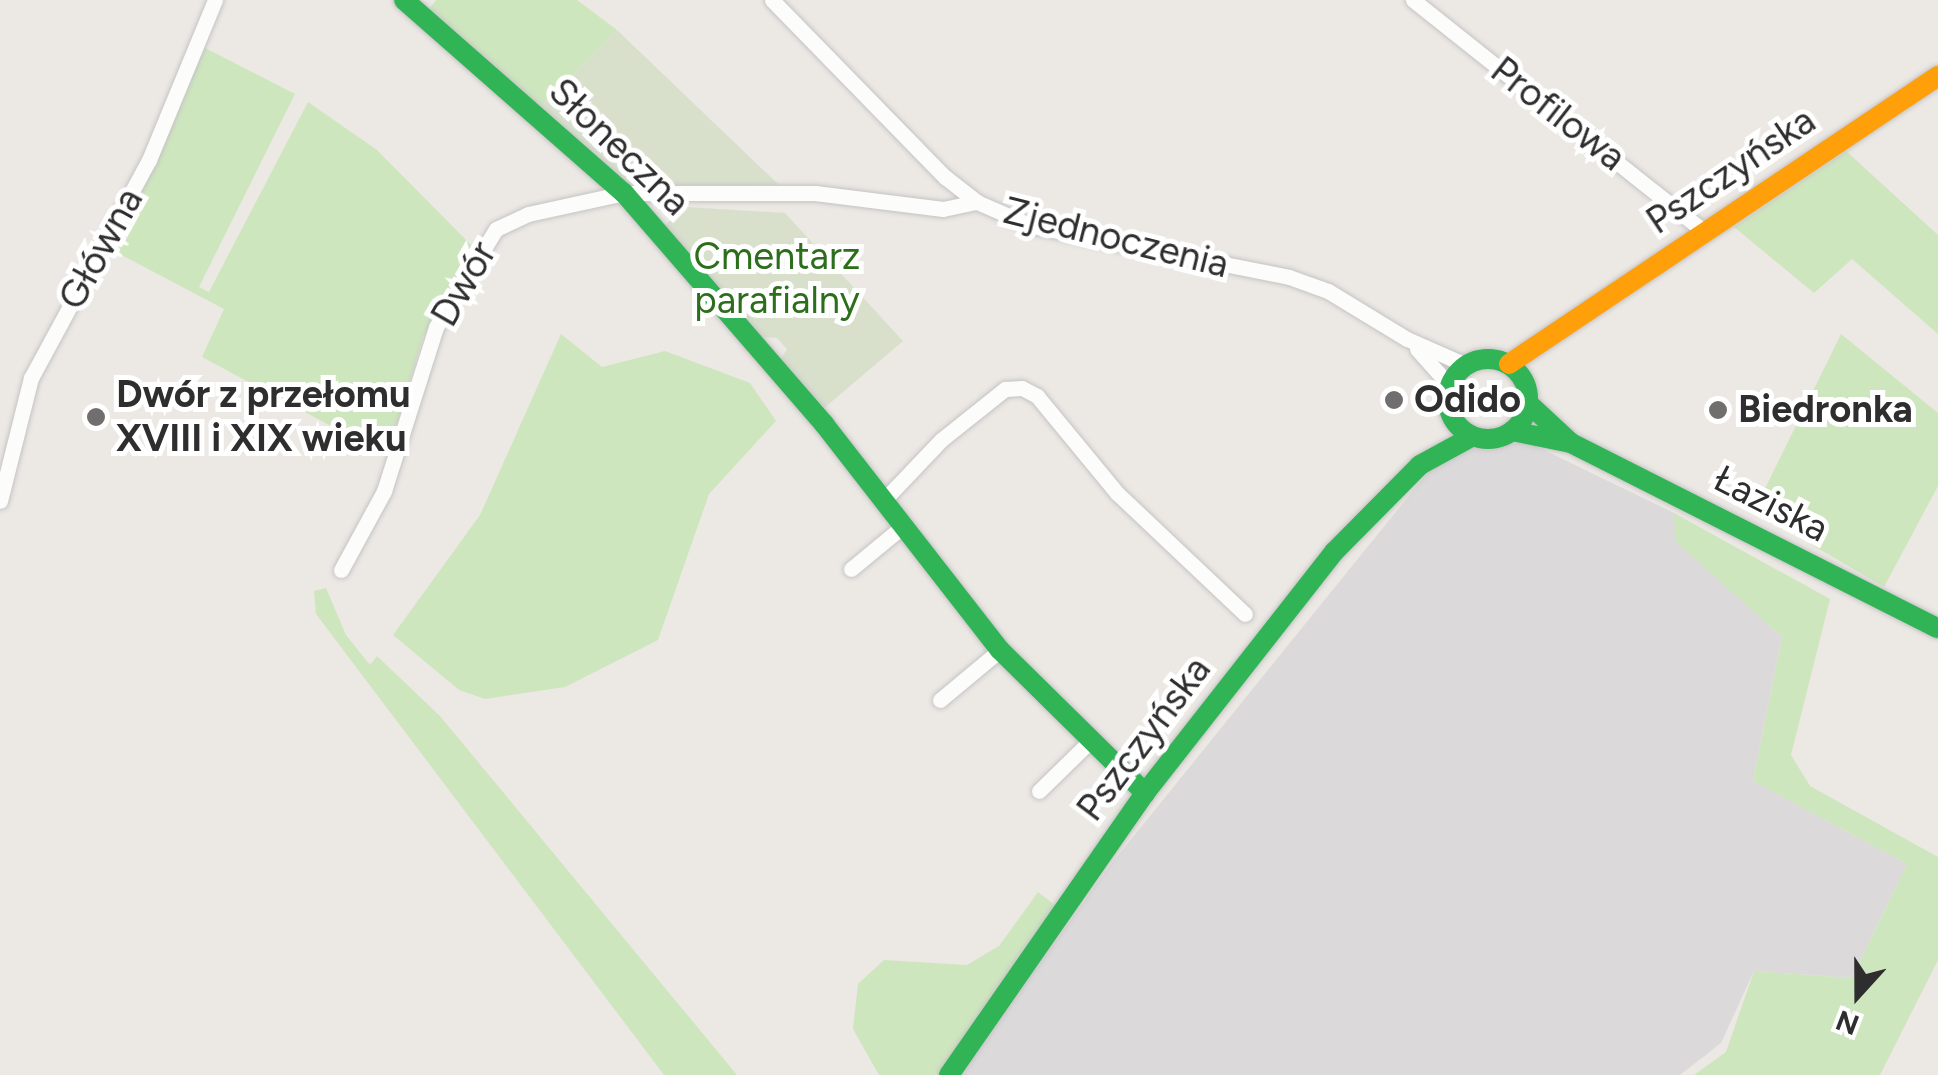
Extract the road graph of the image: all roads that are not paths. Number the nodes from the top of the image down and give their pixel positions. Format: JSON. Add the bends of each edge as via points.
{"nodes":[{"id":1,"x":215,"y":0,"type":"edge"},
{"id":2,"x":404,"y":0,"type":"edge"},
{"id":3,"x":772,"y":0,"type":"edge"},
{"id":4,"x":1413,"y":0,"type":"edge"},
{"id":5,"x":1938,"y":76,"type":"edge"},
{"id":6,"x":624,"y":194,"type":"junction"},
{"id":7,"x":977,"y":202,"type":"junction"},
{"id":8,"x":1702,"y":230,"type":"junction"},
{"id":9,"x":1566,"y":329,"type":"junction"},
{"id":10,"x":1407,"y":339,"type":"junction"},
{"id":11,"x":1508,"y":364,"type":"junction"},
{"id":12,"x":1466,"y":365,"type":"junction"},
{"id":13,"x":1450,"y":386,"type":"junction"},
{"id":14,"x":1528,"y":396,"type":"junction"},
{"id":15,"x":1450,"y":411,"type":"junction"},
{"id":16,"x":1512,"y":432,"type":"junction"},
{"id":17,"x":1473,"y":436,"type":"junction"},
{"id":18,"x":1571,"y":443,"type":"junction"},
{"id":19,"x":1420,"y":465,"type":"junction"},
{"id":20,"x":883,"y":500,"type":"junction"},
{"id":21,"x":0,"y":501,"type":"edge"},
{"id":22,"x":902,"y":527,"type":"junction"},
{"id":23,"x":852,"y":569,"type":"dead end"},
{"id":24,"x":341,"y":570,"type":"dead end"},
{"id":25,"x":1245,"y":614,"type":"dead end"},
{"id":26,"x":1938,"y":628,"type":"edge"},
{"id":27,"x":1000,"y":650,"type":"junction"},
{"id":28,"x":940,"y":700,"type":"dead end"},
{"id":29,"x":1090,"y":741,"type":"junction"},
{"id":30,"x":1039,"y":791,"type":"dead end"},
{"id":31,"x":1145,"y":793,"type":"junction"},
{"id":32,"x":949,"y":1075,"type":"edge"}],
"edges":[{"from":1,"to":21,"type":"street","name":"Główna","via":[[149,160],[31,378]]},
{"from":2,"to":6,"type":"main road","name":"Słoneczna"},
{"from":3,"to":7,"type":"street","name":"Zjednoczenia","via":[[944,177]]},
{"from":4,"to":8,"type":"street","name":"Profilowa"},
{"from":5,"to":8,"type":"main road","name":"Pszczyńska"},
{"from":6,"to":7,"type":"street","name":"Dwór","via":[[815,193],[944,209]]},
{"from":6,"to":20,"type":"main road","name":"Słoneczna"},
{"from":6,"to":24,"type":"street","name":"Dwór","via":[[528,214],[496,229],[436,327],[384,490]]},
{"from":7,"to":10,"type":"street","name":"Zjednoczenia","via":[[1032,226],[1288,278],[1365,310]]},
{"from":8,"to":9,"type":"main road","name":"Pszczyńska"},
{"from":9,"to":11,"type":"main road","name":"Pszczyńska"},
{"from":9,"to":14,"type":"main road","name":"Pszczyńska"},
{"from":10,"to":12,"type":"street","name":"Zjednoczenia"},
{"from":10,"to":13,"type":"street","name":"Zjednoczenia"},
{"from":11,"to":12,"type":"main road","via":[[1487,358]]},
{"from":11,"to":14,"type":"main road"},
{"from":12,"to":13,"type":"main road"},
{"from":13,"to":15,"type":"main road"},
{"from":14,"to":16,"type":"main road"},
{"from":14,"to":18,"type":"main road","name":"Łaziska"},
{"from":15,"to":17,"type":"main road"},
{"from":15,"to":19,"type":"main road","name":"Pszczyńska"},
{"from":16,"to":17,"type":"main road"},
{"from":16,"to":18,"type":"main road","name":"Łaziska"},
{"from":17,"to":19,"type":"main road","name":"Pszczyńska"},
{"from":18,"to":26,"type":"main road","name":"Łaziska"},
{"from":19,"to":31,"type":"main road","name":"Pszczyńska","via":[[1356,525]]},
{"from":20,"to":22,"type":"main road","name":"Słoneczna"},
{"from":20,"to":25,"type":"street","via":[[966,420],[1005,389],[1022,388],[1037,396],[1118,492]]},
{"from":22,"to":23,"type":"street"},
{"from":22,"to":27,"type":"main road","name":"Słoneczna"},
{"from":27,"to":28,"type":"street"},
{"from":27,"to":29,"type":"main road","name":"Słoneczna"},
{"from":29,"to":30,"type":"street"},
{"from":29,"to":31,"type":"main road","name":"Słoneczna"},
{"from":31,"to":32,"type":"main road","name":"Pszczyńska"}]}
